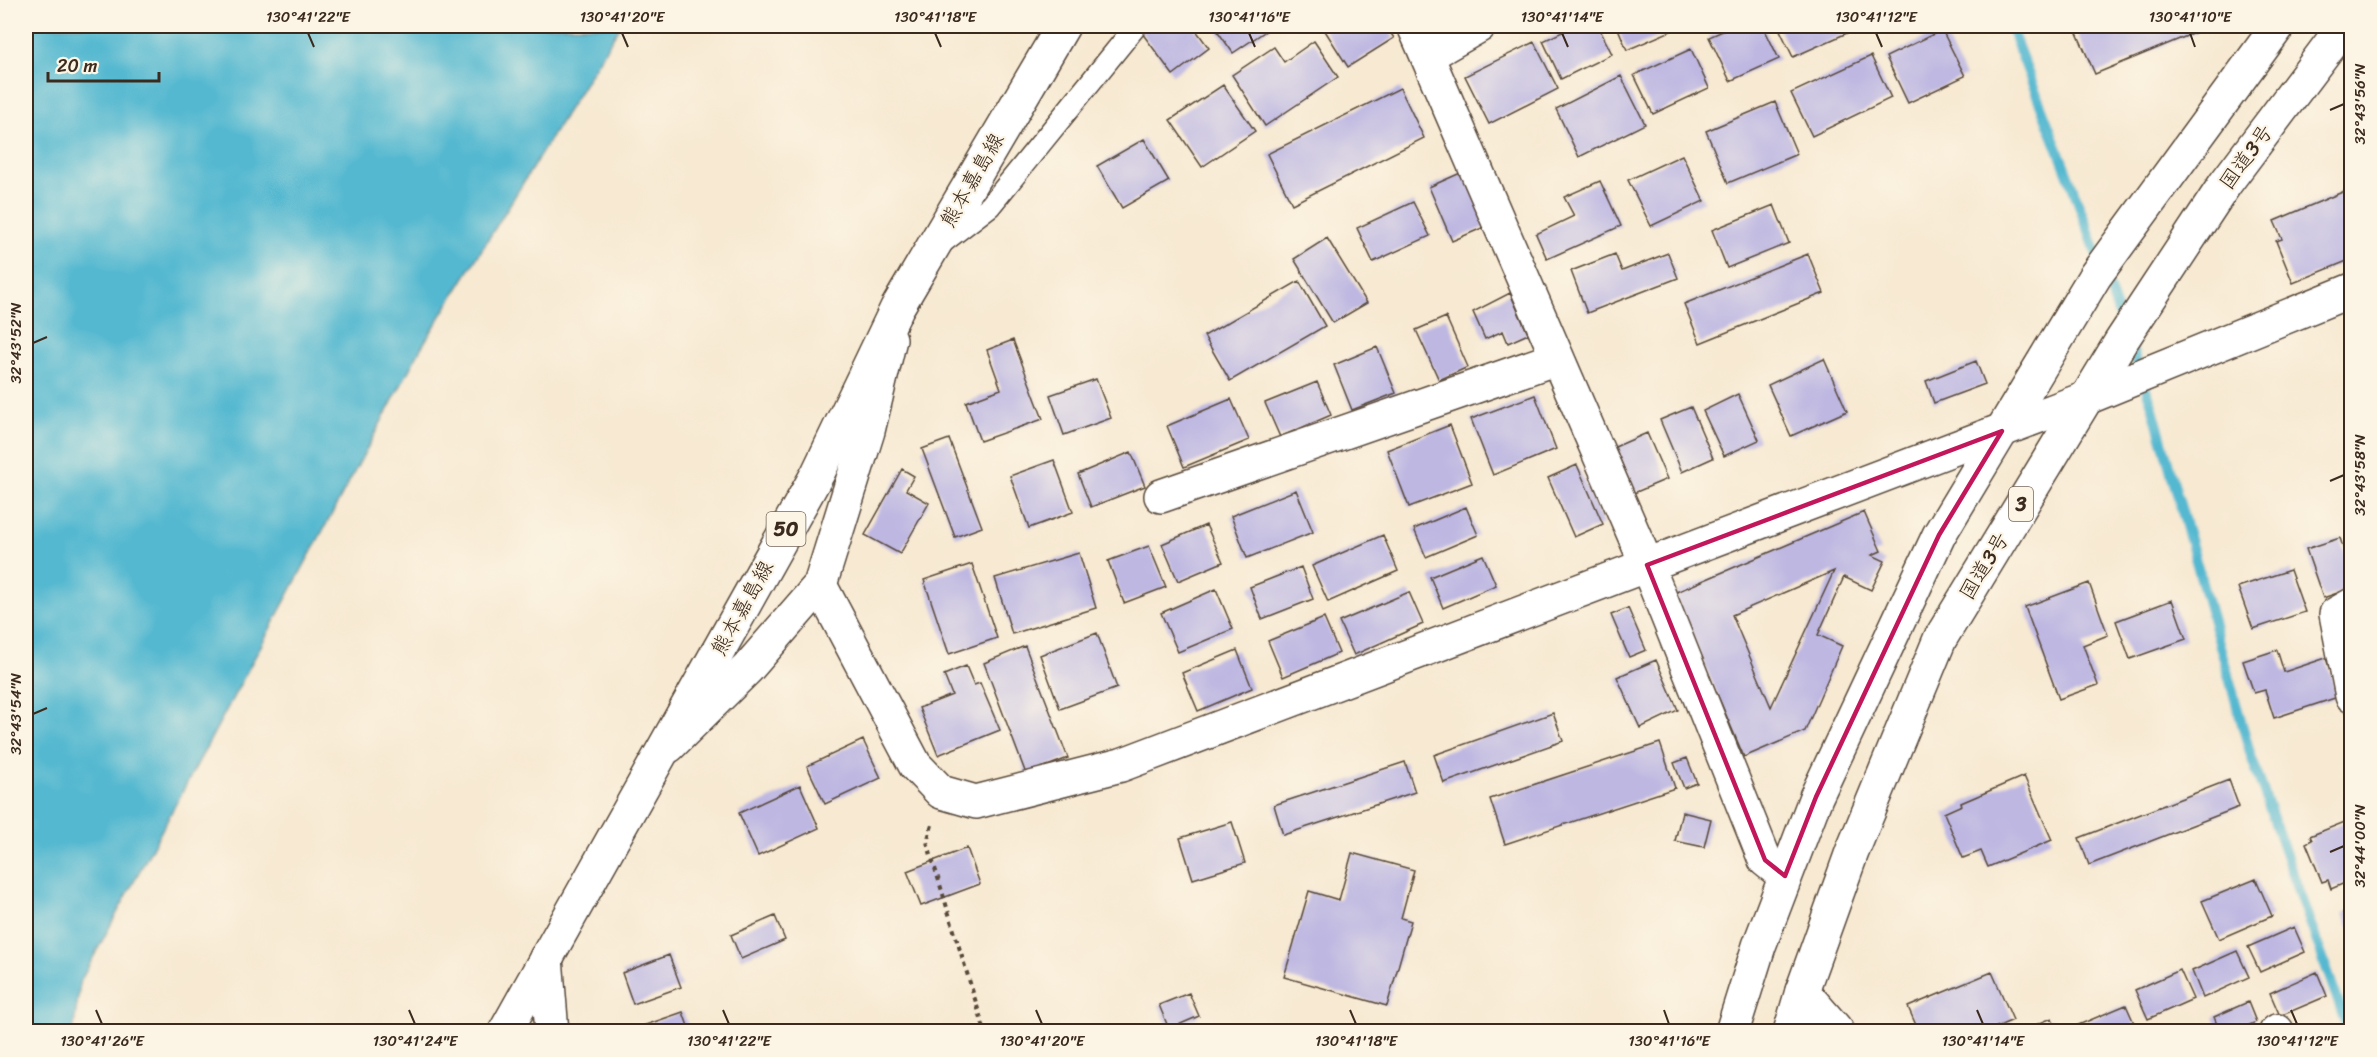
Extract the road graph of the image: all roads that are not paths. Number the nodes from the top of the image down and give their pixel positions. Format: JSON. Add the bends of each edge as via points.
{"nodes":[{"id":1,"x":1063,"y":26,"type":"edge"},
{"id":2,"x":1136,"y":26,"type":"edge"},
{"id":3,"x":1414,"y":26,"type":"edge"},
{"id":4,"x":1479,"y":26,"type":"edge"},
{"id":5,"x":2278,"y":26,"type":"edge"},
{"id":6,"x":2344,"y":26,"type":"edge"},
{"id":7,"x":1427,"y":56,"type":"junction"},
{"id":8,"x":930,"y":251,"type":"junction"},
{"id":9,"x":2352,"y":290,"type":"edge"},
{"id":10,"x":897,"y":308,"type":"junction"},
{"id":11,"x":1557,"y":358,"type":"junction"},
{"id":12,"x":2084,"y":399,"type":"junction"},
{"id":13,"x":2002,"y":430,"type":"junction"},
{"id":14,"x":1161,"y":496,"type":"dead end"},
{"id":15,"x":1647,"y":565,"type":"junction"},
{"id":16,"x":820,"y":585,"type":"junction"},
{"id":17,"x":2352,"y":605,"type":"edge"},
{"id":18,"x":2352,"y":696,"type":"edge"},
{"id":19,"x":657,"y":758,"type":"junction"},
{"id":20,"x":1785,"y":876,"type":"junction"},
{"id":21,"x":546,"y":958,"type":"junction"},
{"id":22,"x":1802,"y":991,"type":"junction"},
{"id":23,"x":505,"y":1032,"type":"edge"},
{"id":24,"x":552,"y":1032,"type":"edge"},
{"id":25,"x":1732,"y":1032,"type":"edge"},
{"id":26,"x":1790,"y":1032,"type":"edge"},
{"id":27,"x":1838,"y":1032,"type":"edge"}],
"edges":[{"from":1,"to":8,"type":"main road","name":"熊本嘉島線","number":"50"},
{"from":2,"to":8,"type":"lane","via":[[990,206]]},
{"from":3,"to":7,"type":"main road"},
{"from":4,"to":7,"type":"main road"},
{"from":5,"to":13,"type":"main road","via":[[2095,276]]},
{"from":6,"to":12,"type":"main road","name":"国道3号","number":"3","via":[[2225,184]]},
{"from":7,"to":11,"type":"main road"},
{"from":8,"to":10,"type":"main road","name":"熊本嘉島線","number":"50"},
{"from":9,"to":12,"type":"main road"},
{"from":10,"to":16,"type":"main road","via":[[868,431]]},
{"from":10,"to":19,"type":"main road","name":"熊本嘉島線","number":"50","via":[[818,472]]},
{"from":11,"to":14,"type":"main road"},
{"from":11,"to":15,"type":"main road"},
{"from":12,"to":13,"type":"main road"},
{"from":12,"to":22,"type":"main road","name":"国道3号","number":"3","via":[[1940,639],[1852,852]]},
{"from":13,"to":15,"type":"main road"},
{"from":13,"to":20,"type":"main road","via":[[1939,535],[1816,797]]},
{"from":15,"to":16,"type":"main road","via":[[1121,765],[976,802],[941,792],[915,765]]},
{"from":15,"to":20,"type":"main road","via":[[1765,860]]},
{"from":16,"to":19,"type":"main road","via":[[748,668]]},
{"from":17,"to":18,"type":"main road","via":[[2337,615]]},
{"from":19,"to":21,"type":"main road","name":"熊本嘉島線","number":"50"},
{"from":20,"to":25,"type":"main road"},
{"from":21,"to":23,"type":"main road","name":"熊本嘉島線","number":"50"},
{"from":21,"to":24,"type":"main road"},
{"from":22,"to":26,"type":"main road","name":"国道3号","number":"3"},
{"from":22,"to":27,"type":"main road"}]}
